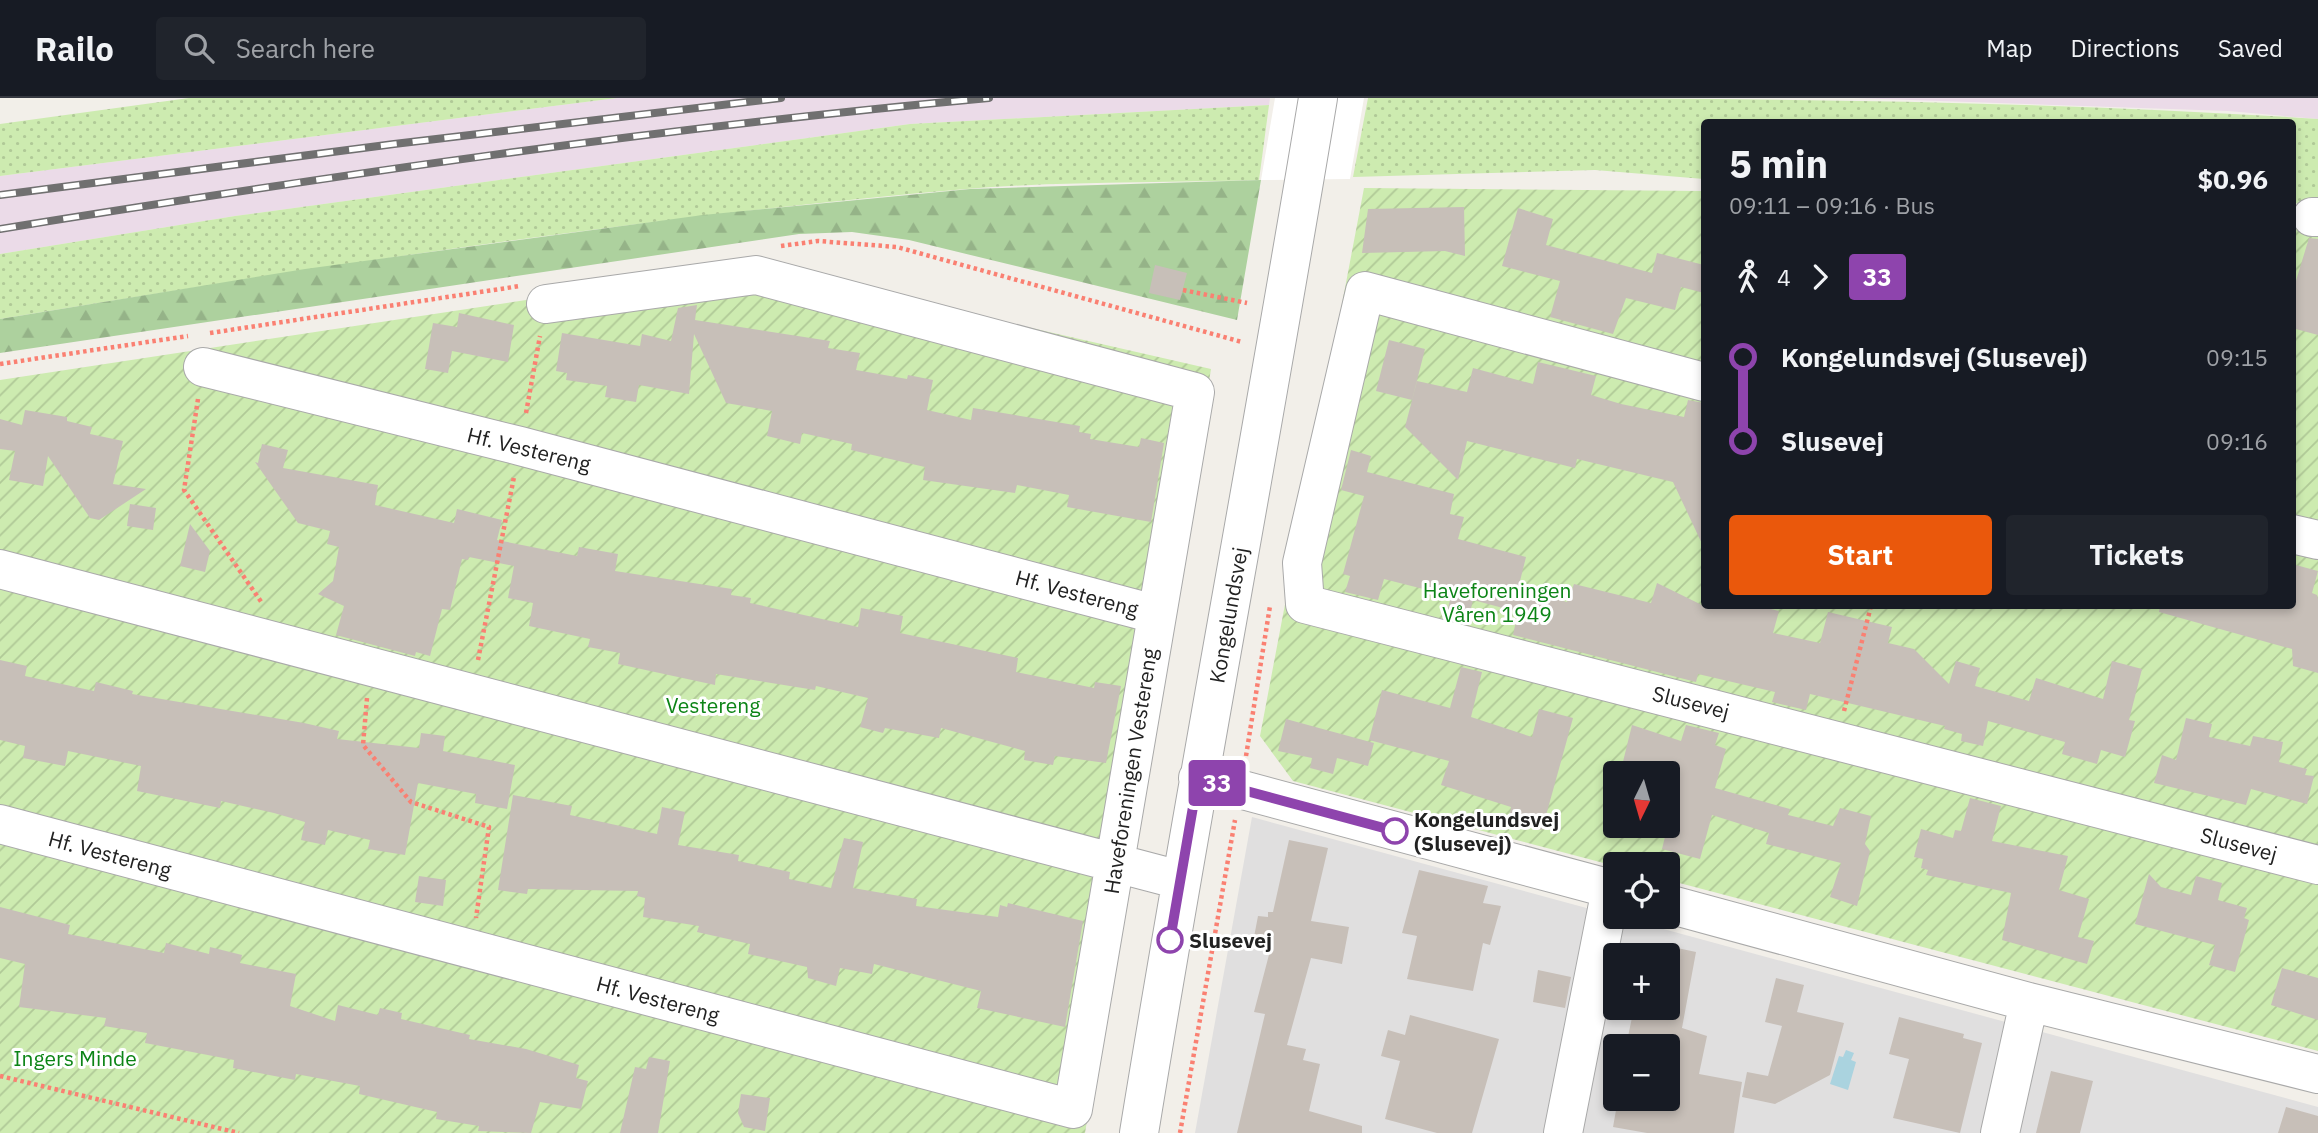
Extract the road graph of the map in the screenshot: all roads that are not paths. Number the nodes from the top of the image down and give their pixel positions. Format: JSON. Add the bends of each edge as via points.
{"nodes":[{"id":1,"x":1318,"y":98,"type":"edge"},
{"id":2,"x":546,"y":304,"type":"road end"},
{"id":3,"x":203,"y":367,"type":"road end"},
{"id":4,"x":1701,"y":381,"type":"edge"},
{"id":5,"x":2296,"y":535,"type":"edge"},
{"id":6,"x":2318,"y":540,"type":"edge"},
{"id":7,"x":0,"y":569,"type":"edge"},
{"id":8,"x":1155,"y":614,"type":"junction"},
{"id":9,"x":1198,"y":778,"type":"junction"},
{"id":10,"x":0,"y":824,"type":"edge"},
{"id":11,"x":1116,"y":865,"type":"junction"},
{"id":12,"x":2318,"y":865,"type":"edge"},
{"id":13,"x":1180,"y":880,"type":"junction"},
{"id":14,"x":1603,"y":886,"type":"edge"},
{"id":15,"x":1680,"y":907,"type":"edge"},
{"id":16,"x":1605,"y":929,"type":"edge"},
{"id":17,"x":2029,"y":1002,"type":"junction"},
{"id":18,"x":2318,"y":1074,"type":"edge"},
{"id":19,"x":1073,"y":1109,"type":"joint"},
{"id":20,"x":1139,"y":1133,"type":"edge"},
{"id":21,"x":1563,"y":1133,"type":"edge"},
{"id":22,"x":2000,"y":1133,"type":"edge"}],
"edges":[{"from":1,"to":9,"type":"street","name":"Kongelundsvej","via":[[1277,351]]},
{"from":2,"to":8,"type":"street","name":"Haveforeningen Vestereng","via":[[756,275],[1195,392]]},
{"from":3,"to":8,"type":"street","name":"Hf. Vestereng"},
{"from":4,"to":12,"type":"street","name":"Slusevej","via":[[1365,292],[1303,563],[1305,604]]},
{"from":5,"to":6,"type":"street"},
{"from":7,"to":11,"type":"street"},
{"from":8,"to":11,"type":"street","name":"Haveforeningen Vestereng"},
{"from":9,"to":13,"type":"street","name":"Kongelundsvej"},
{"from":9,"to":14,"type":"street"},
{"from":10,"to":19,"type":"street","name":"Hf. Vestereng"},
{"from":11,"to":13,"type":"street"},
{"from":11,"to":19,"type":"street","name":"Haveforeningen Vestereng"},
{"from":13,"to":20,"type":"street","name":"Kongelundsvej"},
{"from":15,"to":17,"type":"street"},
{"from":16,"to":21,"type":"street"},
{"from":17,"to":18,"type":"street"},
{"from":17,"to":22,"type":"street"}]}
